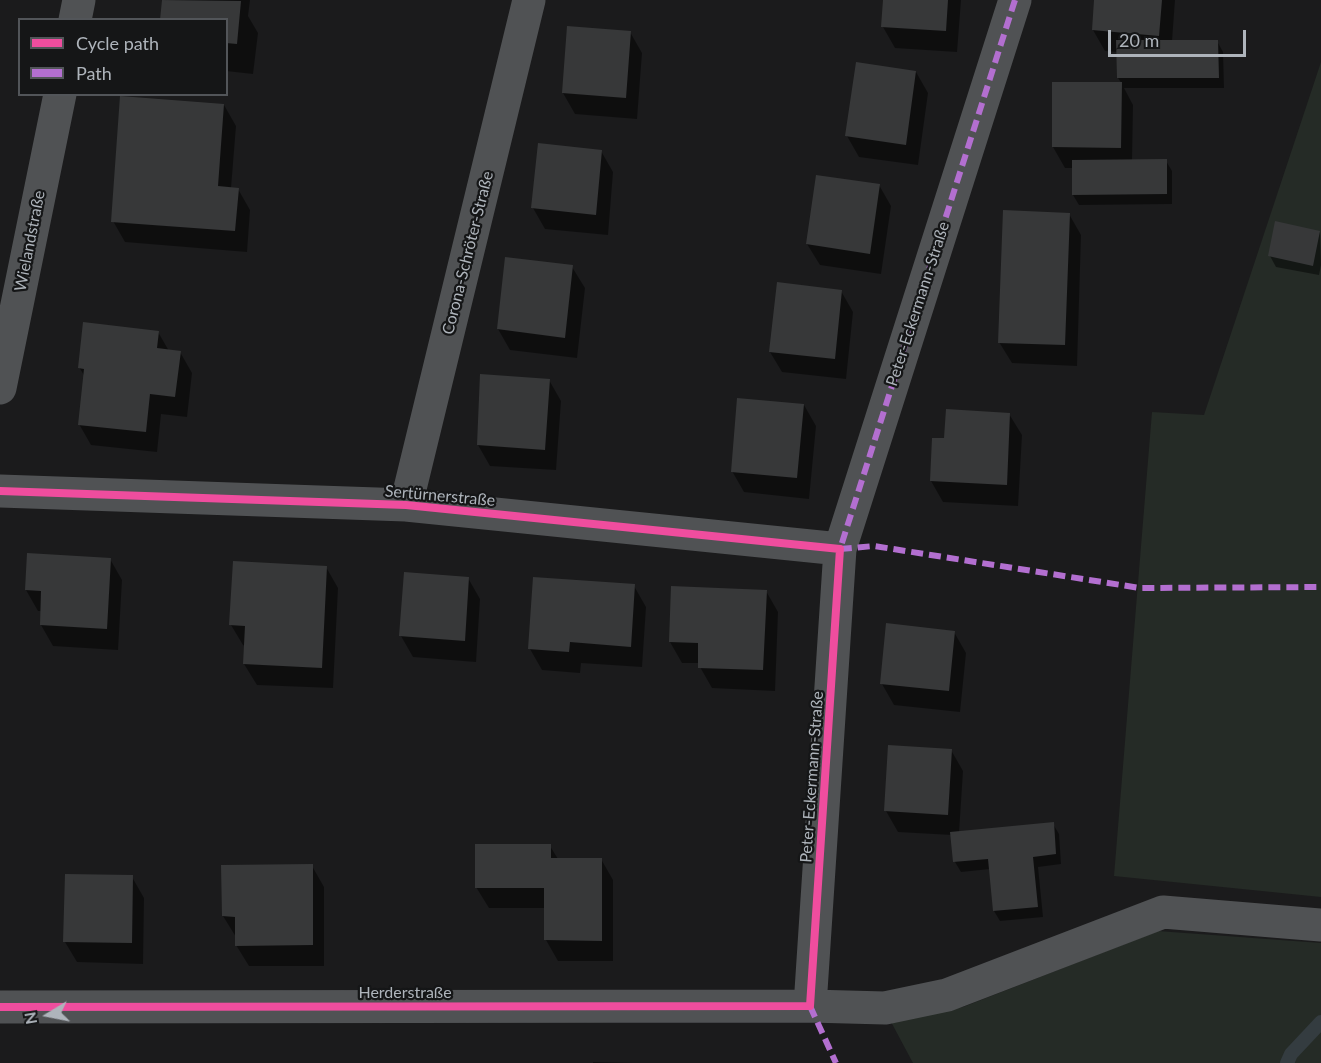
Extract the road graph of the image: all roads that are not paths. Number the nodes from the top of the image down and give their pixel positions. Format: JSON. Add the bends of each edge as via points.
{"nodes":[{"id":1,"x":79,"y":0,"type":"edge"},
{"id":2,"x":529,"y":0,"type":"edge"},
{"id":3,"x":1015,"y":0,"type":"edge"},
{"id":4,"x":75,"y":18,"type":"edge"},
{"id":5,"x":60,"y":96,"type":"edge"},
{"id":6,"x":0,"y":388,"type":"edge"},
{"id":7,"x":0,"y":491,"type":"edge"},
{"id":8,"x":406,"y":506,"type":"junction"},
{"id":9,"x":840,"y":549,"type":"junction"},
{"id":10,"x":1321,"y":925,"type":"edge"},
{"id":11,"x":810,"y":1006,"type":"junction"},
{"id":12,"x":0,"y":1007,"type":"edge"}],
"edges":[{"from":1,"to":4,"type":"street"},
{"from":2,"to":8,"type":"street","name":"Corona-Schröter-Straße"},
{"from":3,"to":9,"type":"street","name":"Peter-Eckermann-Straße"},
{"from":5,"to":6,"type":"street","name":"Wielandstraße"},
{"from":7,"to":8,"type":"street","name":"Sertürnerstraße"},
{"from":8,"to":9,"type":"street","name":"Sertürnerstraße"},
{"from":9,"to":11,"type":"street","name":"Peter-Eckermann-Straße"},
{"from":10,"to":11,"type":"street","name":"Herderstraße","via":[[1163,912],[947,995],[885,1008]]},
{"from":11,"to":12,"type":"street","name":"Herderstraße"}]}
